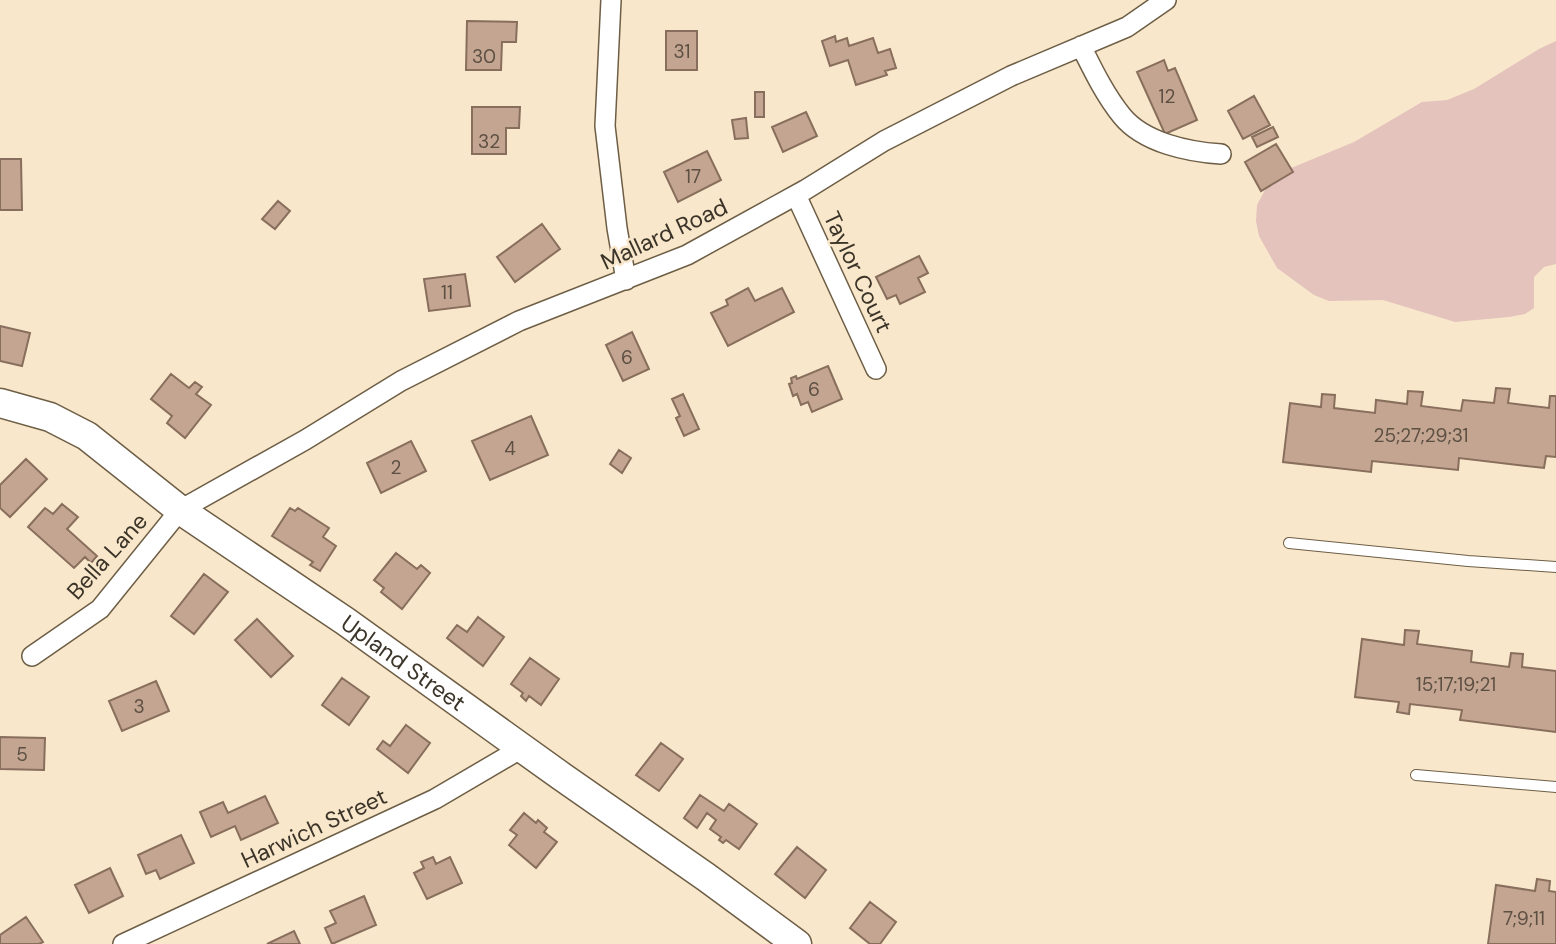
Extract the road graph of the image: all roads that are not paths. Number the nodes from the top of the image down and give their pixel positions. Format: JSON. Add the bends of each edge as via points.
{"nodes":[{"id":1,"x":611,"y":0,"type":"edge"},
{"id":2,"x":1166,"y":0,"type":"edge"},
{"id":3,"x":1081,"y":46,"type":"junction"},
{"id":4,"x":1221,"y":154,"type":"dead end"},
{"id":5,"x":796,"y":195,"type":"junction"},
{"id":6,"x":626,"y":280,"type":"junction"},
{"id":7,"x":876,"y":369,"type":"dead end"},
{"id":8,"x":0,"y":403,"type":"edge"},
{"id":9,"x":180,"y":510,"type":"junction"},
{"id":10,"x":1289,"y":543,"type":"dead end"},
{"id":11,"x":1556,"y":567,"type":"edge"},
{"id":12,"x":32,"y":656,"type":"dead end"},
{"id":13,"x":522,"y":748,"type":"junction"},
{"id":14,"x":1416,"y":775,"type":"dead end"},
{"id":15,"x":1556,"y":788,"type":"edge"},
{"id":16,"x":123,"y":944,"type":"edge"},
{"id":17,"x":797,"y":944,"type":"edge"}],
"edges":[{"from":1,"to":6,"type":"street","via":[[605,126]]},
{"from":2,"to":3,"type":"street","name":"Mallard Road","via":[[1127,27]]},
{"from":3,"to":4,"type":"street","via":[[1108,96],[1132,126],[1187,150]]},
{"from":3,"to":5,"type":"street","name":"Mallard Road","via":[[884,141]]},
{"from":5,"to":6,"type":"street","name":"Mallard Road","via":[[687,255]]},
{"from":5,"to":7,"type":"street","name":"Taylor Court"},
{"from":6,"to":9,"type":"street","name":"Mallard Road","via":[[519,321],[413,375]]},
{"from":8,"to":9,"type":"street","name":"Upland Street","via":[[50,417],[87,436]]},
{"from":9,"to":12,"type":"street","name":"Bella Lane","via":[[100,609]]},
{"from":9,"to":13,"type":"street","name":"Upland Street"},
{"from":10,"to":11,"type":"lane"},
{"from":13,"to":16,"type":"street","name":"Harwich Street","via":[[435,799]]},
{"from":13,"to":17,"type":"street","name":"Upland Street"},
{"from":14,"to":15,"type":"lane"}]}
